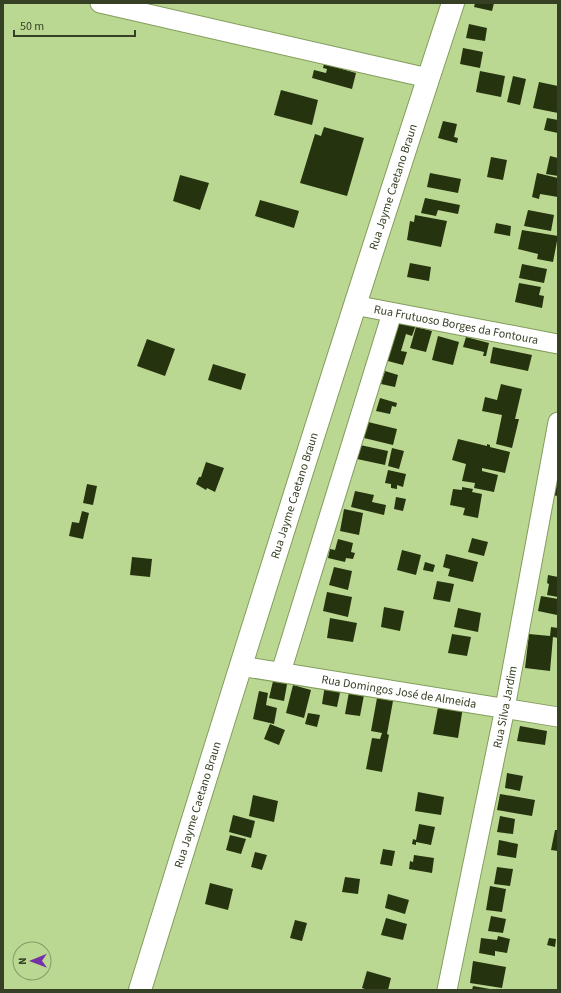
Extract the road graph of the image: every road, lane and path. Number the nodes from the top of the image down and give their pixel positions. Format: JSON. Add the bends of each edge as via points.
{"nodes":[{"id":1,"x":100,"y":3,"type":"edge"},
{"id":2,"x":453,"y":3,"type":"edge"},
{"id":3,"x":428,"y":78,"type":"junction"},
{"id":4,"x":354,"y":305,"type":"junction"},
{"id":5,"x":392,"y":313,"type":"junction"},
{"id":6,"x":558,"y":344,"type":"edge"},
{"id":7,"x":558,"y":422,"type":"edge"},
{"id":8,"x":240,"y":666,"type":"junction"},
{"id":9,"x":281,"y":672,"type":"junction"},
{"id":10,"x":505,"y":708,"type":"junction"},
{"id":11,"x":558,"y":717,"type":"edge"},
{"id":12,"x":140,"y":990,"type":"edge"},
{"id":13,"x":447,"y":990,"type":"edge"}],
"edges":[{"from":1,"to":3,"type":"street"},
{"from":2,"to":3,"type":"street","name":"Rua Jayme Caetano Braun"},
{"from":3,"to":4,"type":"street","name":"Rua Jayme Caetano Braun"},
{"from":4,"to":5,"type":"street","name":"Rua Frutuoso Borges da Fontoura"},
{"from":4,"to":8,"type":"street","name":"Rua Jayme Caetano Braun"},
{"from":5,"to":6,"type":"street","name":"Rua Frutuoso Borges da Fontoura"},
{"from":5,"to":9,"type":"street"},
{"from":7,"to":10,"type":"street","name":"Rua Silva Jardim"},
{"from":8,"to":9,"type":"street","name":"Rua Domingos José de Almeida"},
{"from":8,"to":12,"type":"street","name":"Rua Jayme Caetano Braun"},
{"from":9,"to":10,"type":"street","name":"Rua Domingos José de Almeida"},
{"from":10,"to":11,"type":"street","name":"Rua Domingos José de Almeida"},
{"from":10,"to":13,"type":"street","name":"Rua Silva Jardim"}]}
